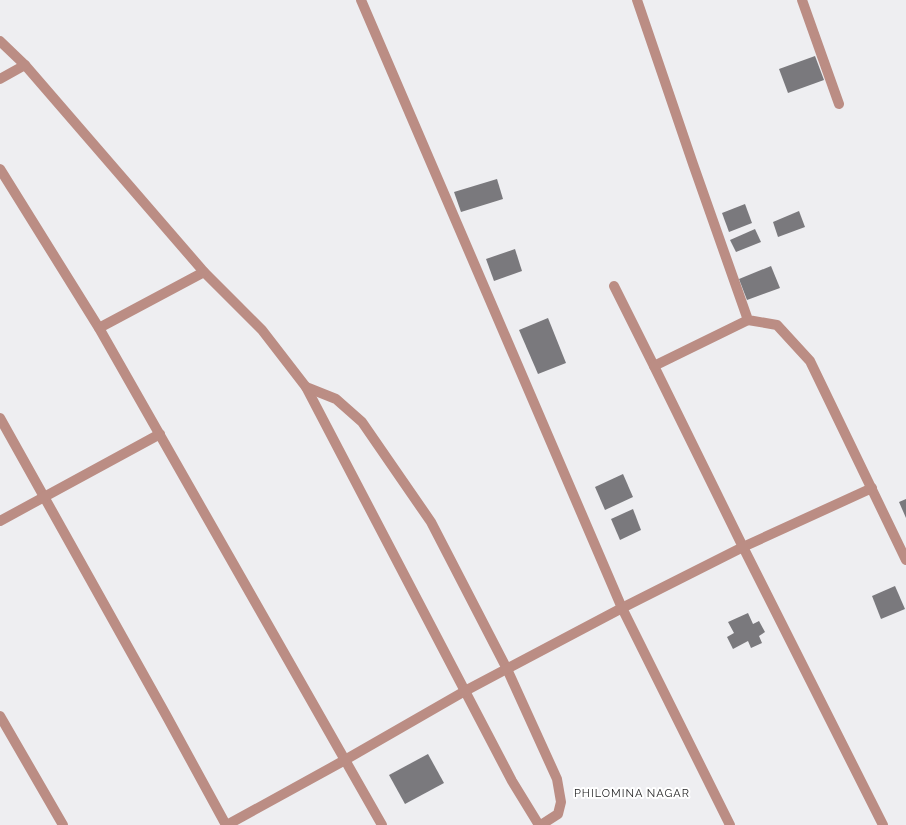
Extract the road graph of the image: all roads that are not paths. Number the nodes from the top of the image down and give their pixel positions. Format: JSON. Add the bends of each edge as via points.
{"nodes":[{"id":1,"x":361,"y":0,"type":"edge"},
{"id":2,"x":637,"y":0,"type":"edge"},
{"id":3,"x":802,"y":0,"type":"edge"},
{"id":4,"x":0,"y":41,"type":"edge"},
{"id":5,"x":25,"y":65,"type":"junction"},
{"id":6,"x":0,"y":79,"type":"edge"},
{"id":7,"x":839,"y":104,"type":"dead end"},
{"id":8,"x":0,"y":169,"type":"edge"},
{"id":9,"x":204,"y":272,"type":"junction"},
{"id":10,"x":614,"y":286,"type":"dead end"},
{"id":11,"x":748,"y":320,"type":"junction"},
{"id":12,"x":99,"y":328,"type":"junction"},
{"id":13,"x":654,"y":366,"type":"junction"},
{"id":14,"x":306,"y":387,"type":"junction"},
{"id":15,"x":0,"y":418,"type":"edge"},
{"id":16,"x":160,"y":434,"type":"junction"},
{"id":17,"x":872,"y":488,"type":"junction"},
{"id":18,"x":44,"y":496,"type":"junction"},
{"id":19,"x":0,"y":521,"type":"edge"},
{"id":20,"x":743,"y":547,"type":"junction"},
{"id":21,"x":906,"y":560,"type":"edge"},
{"id":22,"x":622,"y":608,"type":"junction"},
{"id":23,"x":507,"y":669,"type":"junction"},
{"id":24,"x":465,"y":691,"type":"junction"},
{"id":25,"x":0,"y":716,"type":"edge"},
{"id":26,"x":345,"y":760,"type":"junction"},
{"id":27,"x":63,"y":825,"type":"edge"},
{"id":28,"x":226,"y":825,"type":"edge"},
{"id":29,"x":382,"y":825,"type":"edge"},
{"id":30,"x":540,"y":825,"type":"edge"},
{"id":31,"x":730,"y":825,"type":"edge"},
{"id":32,"x":883,"y":825,"type":"edge"}],
"edges":[{"from":1,"to":22,"type":"street"},
{"from":2,"to":11,"type":"street"},
{"from":3,"to":7,"type":"street"},
{"from":4,"to":5,"type":"street"},
{"from":5,"to":6,"type":"street"},
{"from":5,"to":9,"type":"street"},
{"from":8,"to":12,"type":"street"},
{"from":9,"to":12,"type":"street"},
{"from":9,"to":14,"type":"street","via":[[262,330]]},
{"from":10,"to":13,"type":"street"},
{"from":11,"to":13,"type":"street"},
{"from":11,"to":17,"type":"street","via":[[777,325],[810,362]]},
{"from":12,"to":16,"type":"street"},
{"from":13,"to":20,"type":"street"},
{"from":14,"to":23,"type":"street","via":[[336,399],[362,422],[431,522]]},
{"from":14,"to":24,"type":"street"},
{"from":15,"to":18,"type":"street"},
{"from":16,"to":18,"type":"street"},
{"from":16,"to":26,"type":"street"},
{"from":17,"to":20,"type":"street"},
{"from":17,"to":21,"type":"street"},
{"from":18,"to":19,"type":"street"},
{"from":18,"to":28,"type":"street"},
{"from":20,"to":22,"type":"street"},
{"from":20,"to":32,"type":"street"},
{"from":22,"to":23,"type":"street"},
{"from":22,"to":31,"type":"street"},
{"from":23,"to":24,"type":"street"},
{"from":23,"to":30,"type":"street","via":[[557,779],[562,802],[558,814]]},
{"from":24,"to":26,"type":"street"},
{"from":24,"to":30,"type":"street","via":[[512,781]]},
{"from":25,"to":27,"type":"street"},
{"from":26,"to":28,"type":"street"},
{"from":26,"to":29,"type":"street"}]}
